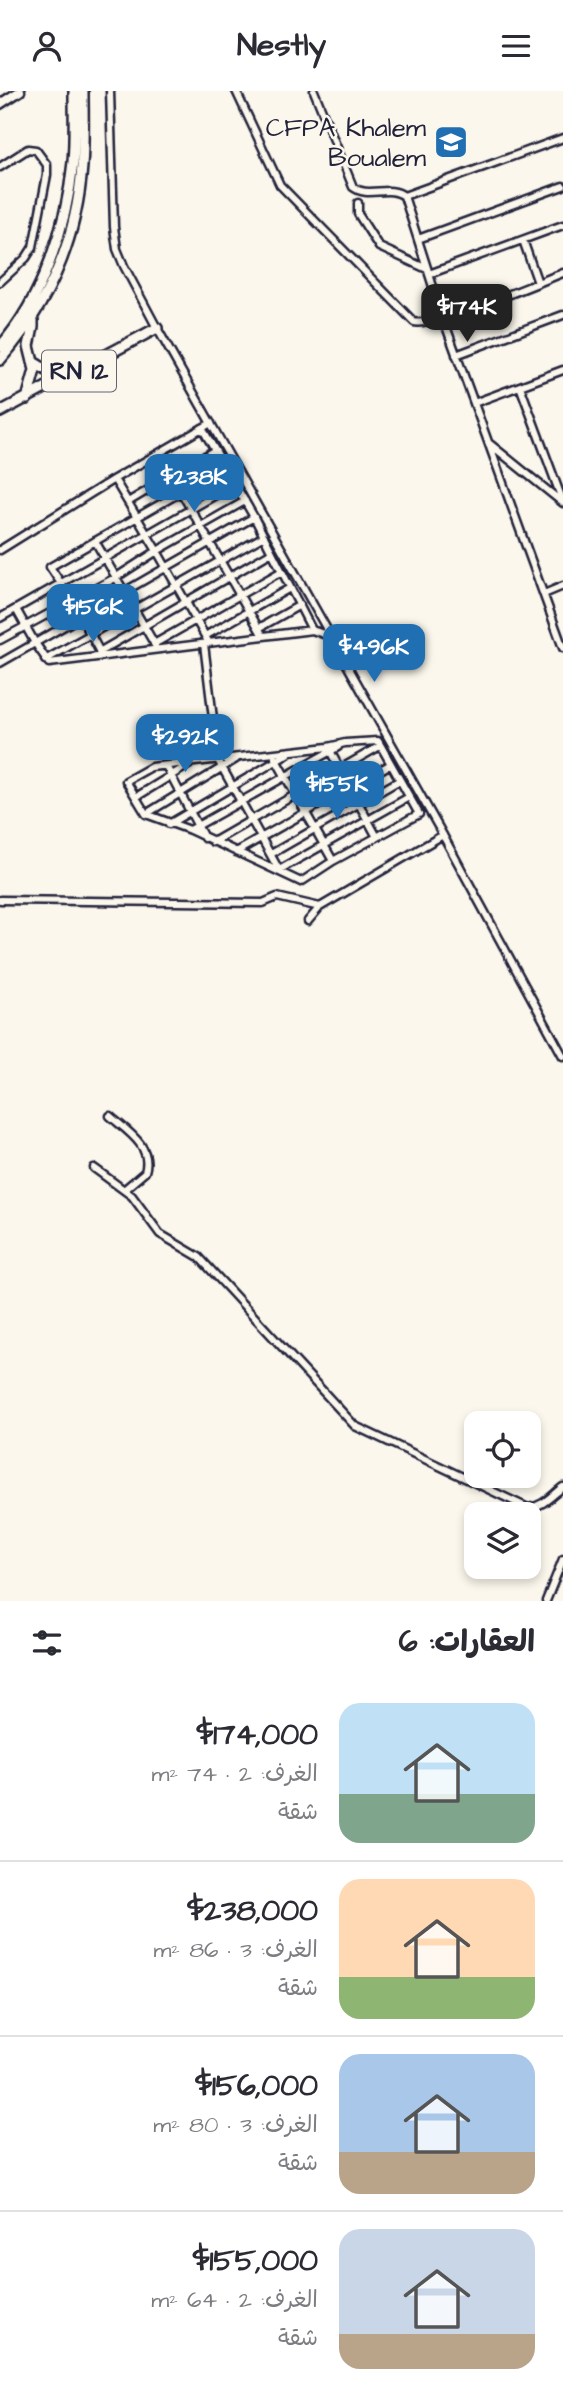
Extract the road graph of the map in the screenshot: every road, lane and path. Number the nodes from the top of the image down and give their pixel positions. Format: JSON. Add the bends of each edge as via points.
{"nodes":[{"id":1,"x":20,"y":91,"type":"edge"},
{"id":2,"x":80,"y":91,"type":"edge"},
{"id":3,"x":110,"y":91,"type":"edge"},
{"id":4,"x":236,"y":91,"type":"edge"},
{"id":5,"x":314,"y":91,"type":"edge"},
{"id":6,"x":0,"y":104,"type":"edge"},
{"id":7,"x":563,"y":138,"type":"edge"},
{"id":8,"x":0,"y":167,"type":"edge"},
{"id":9,"x":563,"y":186,"type":"edge"},
{"id":10,"x":404,"y":197,"type":"junction"},
{"id":11,"x":358,"y":203,"type":"dead end"},
{"id":12,"x":563,"y":225,"type":"edge"},
{"id":13,"x":418,"y":239,"type":"junction"},
{"id":14,"x":523,"y":240,"type":"junction"},
{"id":15,"x":428,"y":272,"type":"junction"},
{"id":16,"x":563,"y":274,"type":"edge"},
{"id":17,"x":0,"y":282,"type":"edge"},
{"id":18,"x":538,"y":283,"type":"junction"},
{"id":19,"x":563,"y":315,"type":"edge"},
{"id":20,"x":443,"y":318,"type":"junction"},
{"id":21,"x":33,"y":319,"type":"junction"},
{"id":22,"x":157,"y":328,"type":"junction"},
{"id":23,"x":0,"y":347,"type":"edge"},
{"id":24,"x":456,"y":355,"type":"junction"},
{"id":25,"x":0,"y":360,"type":"edge"},
{"id":26,"x":35,"y":363,"type":"junction"},
{"id":27,"x":563,"y":371,"type":"edge"},
{"id":28,"x":70,"y":376,"type":"junction"},
{"id":29,"x":520,"y":386,"type":"junction"},
{"id":30,"x":27,"y":398,"type":"junction"},
{"id":31,"x":474,"y":403,"type":"junction"},
{"id":32,"x":0,"y":412,"type":"edge"},
{"id":33,"x":211,"y":423,"type":"junction"},
{"id":34,"x":202,"y":428,"type":"junction"},
{"id":35,"x":488,"y":442,"type":"junction"},
{"id":36,"x":215,"y":450,"type":"junction"},
{"id":37,"x":159,"y":453,"type":"junction"},
{"id":38,"x":225,"y":467,"type":"junction"},
{"id":39,"x":172,"y":476,"type":"junction"},
{"id":40,"x":114,"y":479,"type":"junction"},
{"id":41,"x":235,"y":484,"type":"junction"},
{"id":42,"x":181,"y":493,"type":"junction"},
{"id":43,"x":245,"y":501,"type":"junction"},
{"id":44,"x":128,"y":502,"type":"junction"},
{"id":45,"x":563,"y":503,"type":"edge"},
{"id":46,"x":190,"y":508,"type":"junction"},
{"id":47,"x":254,"y":517,"type":"junction"},
{"id":48,"x":138,"y":518,"type":"junction"},
{"id":49,"x":200,"y":527,"type":"junction"},
{"id":50,"x":148,"y":535,"type":"junction"},
{"id":51,"x":264,"y":536,"type":"junction"},
{"id":52,"x":95,"y":541,"type":"junction"},
{"id":53,"x":209,"y":543,"type":"junction"},
{"id":54,"x":0,"y":550,"type":"edge"},
{"id":55,"x":157,"y":551,"type":"junction"},
{"id":56,"x":272,"y":552,"type":"junction"},
{"id":57,"x":105,"y":559,"type":"junction"},
{"id":58,"x":220,"y":561,"type":"junction"},
{"id":59,"x":166,"y":568,"type":"junction"},
{"id":60,"x":282,"y":571,"type":"junction"},
{"id":61,"x":116,"y":577,"type":"junction"},
{"id":62,"x":229,"y":577,"type":"junction"},
{"id":63,"x":61,"y":585,"type":"junction"},
{"id":64,"x":176,"y":585,"type":"junction"},
{"id":65,"x":563,"y":586,"type":"edge"},
{"id":66,"x":290,"y":588,"type":"junction"},
{"id":67,"x":123,"y":592,"type":"junction"},
{"id":68,"x":544,"y":594,"type":"junction"},
{"id":69,"x":239,"y":595,"type":"junction"},
{"id":70,"x":72,"y":600,"type":"junction"},
{"id":71,"x":186,"y":602,"type":"junction"},
{"id":72,"x":299,"y":605,"type":"junction"},
{"id":73,"x":16,"y":609,"type":"junction"},
{"id":74,"x":134,"y":609,"type":"junction"},
{"id":75,"x":249,"y":611,"type":"junction"},
{"id":76,"x":80,"y":617,"type":"junction"},
{"id":77,"x":0,"y":618,"type":"edge"},
{"id":78,"x":196,"y":620,"type":"junction"},
{"id":79,"x":26,"y":625,"type":"junction"},
{"id":80,"x":143,"y":626,"type":"junction"},
{"id":81,"x":259,"y":628,"type":"junction"},
{"id":82,"x":312,"y":630,"type":"junction"},
{"id":83,"x":89,"y":635,"type":"junction"},
{"id":84,"x":263,"y":636,"type":"junction"},
{"id":85,"x":331,"y":637,"type":"junction"},
{"id":86,"x":0,"y":640,"type":"edge"},
{"id":87,"x":206,"y":641,"type":"junction"},
{"id":88,"x":35,"y":643,"type":"junction"},
{"id":89,"x":562,"y":646,"type":"edge"},
{"id":90,"x":156,"y":647,"type":"junction"},
{"id":91,"x":100,"y":654,"type":"junction"},
{"id":92,"x":45,"y":660,"type":"junction"},
{"id":93,"x":0,"y":663,"type":"edge"},
{"id":94,"x":380,"y":746,"type":"junction"},
{"id":95,"x":329,"y":749,"type":"junction"},
{"id":96,"x":293,"y":751,"type":"junction"},
{"id":97,"x":272,"y":754,"type":"junction"},
{"id":98,"x":237,"y":758,"type":"junction"},
{"id":99,"x":218,"y":760,"type":"junction"},
{"id":100,"x":276,"y":761,"type":"junction"},
{"id":101,"x":192,"y":763,"type":"junction"},
{"id":102,"x":391,"y":764,"type":"junction"},
{"id":103,"x":166,"y":766,"type":"junction"},
{"id":104,"x":222,"y":767,"type":"junction"},
{"id":105,"x":340,"y":769,"type":"junction"},
{"id":106,"x":171,"y":775,"type":"junction"},
{"id":107,"x":285,"y":776,"type":"junction"},
{"id":108,"x":400,"y":780,"type":"junction"},
{"id":109,"x":233,"y":786,"type":"junction"},
{"id":110,"x":350,"y":787,"type":"junction"},
{"id":111,"x":180,"y":793,"type":"junction"},
{"id":112,"x":295,"y":794,"type":"junction"},
{"id":113,"x":136,"y":797,"type":"junction"},
{"id":114,"x":410,"y":797,"type":"junction"},
{"id":115,"x":241,"y":801,"type":"junction"},
{"id":116,"x":359,"y":803,"type":"junction"},
{"id":117,"x":190,"y":811,"type":"junction"},
{"id":118,"x":305,"y":812,"type":"junction"},
{"id":119,"x":146,"y":814,"type":"junction"},
{"id":120,"x":251,"y":820,"type":"junction"},
{"id":121,"x":368,"y":820,"type":"junction"},
{"id":122,"x":169,"y":824,"type":"junction"},
{"id":123,"x":198,"y":826,"type":"junction"},
{"id":124,"x":315,"y":829,"type":"junction"},
{"id":125,"x":190,"y":831,"type":"junction"},
{"id":126,"x":443,"y":835,"type":"junction"},
{"id":127,"x":261,"y":837,"type":"junction"},
{"id":128,"x":377,"y":837,"type":"junction"},
{"id":129,"x":204,"y":838,"type":"junction"},
{"id":130,"x":213,"y":842,"type":"junction"},
{"id":131,"x":324,"y":844,"type":"junction"},
{"id":132,"x":236,"y":852,"type":"junction"},
{"id":133,"x":271,"y":854,"type":"junction"},
{"id":134,"x":333,"y":861,"type":"junction"},
{"id":135,"x":279,"y":870,"type":"junction"},
{"id":136,"x":0,"y":900,"type":"edge"},
{"id":137,"x":320,"y":907,"type":"junction"},
{"id":138,"x":308,"y":921,"type":"dead end"},
{"id":139,"x":563,"y":1056,"type":"edge"},
{"id":140,"x":110,"y":1117,"type":"dead end"},
{"id":141,"x":94,"y":1167,"type":"dead end"},
{"id":142,"x":125,"y":1189,"type":"junction"},
{"id":143,"x":563,"y":1486,"type":"edge"},
{"id":144,"x":563,"y":1559,"type":"edge"},
{"id":145,"x":545,"y":1601,"type":"edge"}],
"edges":[{"from":1,"to":6,"type":"main road"},
{"from":2,"to":21,"type":"highway","via":[[82,166],[77,202],[63,258]]},
{"from":2,"to":23,"type":"highway","via":[[64,215],[43,277]]},
{"from":3,"to":22,"type":"street","via":[[117,249]]},
{"from":4,"to":20,"type":"street","via":[[280,185],[414,322]]},
{"from":5,"to":10,"type":"street","via":[[353,187],[363,192],[396,191]]},
{"from":7,"to":10,"type":"street"},
{"from":8,"to":17,"type":"street","via":[[28,149],[42,155],[47,165],[33,247]]},
{"from":9,"to":13,"type":"street"},
{"from":10,"to":13,"type":"street"},
{"from":11,"to":15,"type":"street","via":[[358,214],[379,247]]},
{"from":12,"to":14,"type":"street"},
{"from":13,"to":15,"type":"street"},
{"from":14,"to":15,"type":"street"},
{"from":14,"to":18,"type":"street"},
{"from":15,"to":20,"type":"street"},
{"from":16,"to":18,"type":"street"},
{"from":18,"to":20,"type":"street"},
{"from":19,"to":24,"type":"street"},
{"from":20,"to":24,"type":"street"},
{"from":21,"to":25,"type":"highway"},
{"from":21,"to":26,"type":"highway","via":[[29,346]]},
{"from":22,"to":28,"type":"highway","number":"RN 12"},
{"from":22,"to":33,"type":"street"},
{"from":24,"to":31,"type":"street"},
{"from":26,"to":28,"type":"highway"},
{"from":26,"to":30,"type":"highway"},
{"from":27,"to":29,"type":"street"},
{"from":28,"to":30,"type":"highway","number":"RN 12"},
{"from":29,"to":31,"type":"street"},
{"from":29,"to":45,"type":"street"},
{"from":30,"to":32,"type":"highway","number":"RN 12"},
{"from":31,"to":35,"type":"street"},
{"from":33,"to":34,"type":"street"},
{"from":33,"to":85,"type":"street"},
{"from":34,"to":36,"type":"street"},
{"from":34,"to":37,"type":"street"},
{"from":35,"to":45,"type":"street"},
{"from":35,"to":68,"type":"street"},
{"from":36,"to":38,"type":"street"},
{"from":36,"to":39,"type":"street"},
{"from":37,"to":39,"type":"street"},
{"from":37,"to":40,"type":"street"},
{"from":38,"to":41,"type":"street"},
{"from":38,"to":42,"type":"street"},
{"from":39,"to":42,"type":"street"},
{"from":39,"to":44,"type":"street"},
{"from":40,"to":44,"type":"street"},
{"from":40,"to":54,"type":"street"},
{"from":41,"to":43,"type":"street"},
{"from":41,"to":46,"type":"street"},
{"from":42,"to":46,"type":"street"},
{"from":42,"to":48,"type":"street"},
{"from":43,"to":47,"type":"street"},
{"from":43,"to":49,"type":"street"},
{"from":44,"to":48,"type":"street"},
{"from":46,"to":49,"type":"street"},
{"from":46,"to":50,"type":"street"},
{"from":47,"to":51,"type":"street"},
{"from":47,"to":53,"type":"street"},
{"from":48,"to":50,"type":"street"},
{"from":48,"to":52,"type":"street"},
{"from":49,"to":53,"type":"street"},
{"from":49,"to":55,"type":"street"},
{"from":50,"to":55,"type":"street"},
{"from":50,"to":57,"type":"street"},
{"from":51,"to":56,"type":"street"},
{"from":51,"to":58,"type":"street"},
{"from":52,"to":57,"type":"street"},
{"from":52,"to":63,"type":"street","via":[[50,567]]},
{"from":53,"to":58,"type":"street"},
{"from":53,"to":59,"type":"street"},
{"from":55,"to":59,"type":"street"},
{"from":55,"to":61,"type":"street"},
{"from":56,"to":60,"type":"street"},
{"from":56,"to":62,"type":"street"},
{"from":57,"to":61,"type":"street"},
{"from":57,"to":63,"type":"street"},
{"from":58,"to":62,"type":"street"},
{"from":58,"to":64,"type":"street"},
{"from":59,"to":64,"type":"street"},
{"from":59,"to":67,"type":"street"},
{"from":60,"to":66,"type":"street"},
{"from":60,"to":69,"type":"street"},
{"from":61,"to":67,"type":"street"},
{"from":61,"to":70,"type":"street"},
{"from":62,"to":69,"type":"street"},
{"from":62,"to":71,"type":"street"},
{"from":63,"to":70,"type":"street"},
{"from":63,"to":73,"type":"street"},
{"from":64,"to":71,"type":"street"},
{"from":64,"to":74,"type":"street"},
{"from":65,"to":68,"type":"street"},
{"from":66,"to":72,"type":"street"},
{"from":66,"to":75,"type":"street"},
{"from":67,"to":74,"type":"street"},
{"from":67,"to":76,"type":"street"},
{"from":68,"to":89,"type":"street"},
{"from":69,"to":75,"type":"street"},
{"from":69,"to":78,"type":"street"},
{"from":70,"to":76,"type":"street"},
{"from":70,"to":79,"type":"street"},
{"from":71,"to":78,"type":"street"},
{"from":71,"to":80,"type":"street"},
{"from":72,"to":81,"type":"street"},
{"from":72,"to":82,"type":"street"},
{"from":73,"to":77,"type":"street"},
{"from":73,"to":79,"type":"street"},
{"from":74,"to":80,"type":"street"},
{"from":74,"to":83,"type":"street"},
{"from":75,"to":81,"type":"street"},
{"from":75,"to":87,"type":"street"},
{"from":76,"to":83,"type":"street"},
{"from":76,"to":88,"type":"street"},
{"from":78,"to":87,"type":"street"},
{"from":78,"to":90,"type":"street"},
{"from":79,"to":86,"type":"street"},
{"from":79,"to":88,"type":"street"},
{"from":80,"to":90,"type":"street"},
{"from":80,"to":91,"type":"street"},
{"from":81,"to":84,"type":"street"},
{"from":82,"to":84,"type":"street"},
{"from":82,"to":85,"type":"street"},
{"from":83,"to":91,"type":"street"},
{"from":83,"to":92,"type":"street"},
{"from":84,"to":87,"type":"street"},
{"from":85,"to":126,"type":"street"},
{"from":87,"to":90,"type":"street"},
{"from":87,"to":99,"type":"street"},
{"from":88,"to":92,"type":"street"},
{"from":88,"to":93,"type":"street"},
{"from":90,"to":91,"type":"street"},
{"from":91,"to":92,"type":"street"},
{"from":94,"to":95,"type":"street","via":[[378,741]]},
{"from":94,"to":102,"type":"street"},
{"from":94,"to":105,"type":"street"},
{"from":95,"to":96,"type":"street"},
{"from":95,"to":105,"type":"street"},
{"from":95,"to":107,"type":"street"},
{"from":96,"to":97,"type":"street"},
{"from":96,"to":100,"type":"street"},
{"from":97,"to":98,"type":"street"},
{"from":97,"to":100,"type":"street"},
{"from":98,"to":99,"type":"street"},
{"from":98,"to":104,"type":"street"},
{"from":99,"to":101,"type":"street"},
{"from":99,"to":104,"type":"street"},
{"from":100,"to":107,"type":"street"},
{"from":100,"to":109,"type":"street"},
{"from":101,"to":103,"type":"street"},
{"from":101,"to":106,"type":"street"},
{"from":102,"to":108,"type":"street"},
{"from":102,"to":110,"type":"street"},
{"from":103,"to":106,"type":"street"},
{"from":103,"to":113,"type":"street","via":[[151,767],[127,781]]},
{"from":104,"to":109,"type":"street"},
{"from":104,"to":111,"type":"street"},
{"from":105,"to":110,"type":"street"},
{"from":105,"to":112,"type":"street"},
{"from":106,"to":111,"type":"street"},
{"from":106,"to":113,"type":"street"},
{"from":107,"to":112,"type":"street"},
{"from":107,"to":115,"type":"street"},
{"from":108,"to":114,"type":"street"},
{"from":108,"to":116,"type":"street"},
{"from":109,"to":115,"type":"street"},
{"from":109,"to":117,"type":"street"},
{"from":110,"to":116,"type":"street"},
{"from":110,"to":118,"type":"street"},
{"from":111,"to":117,"type":"street"},
{"from":111,"to":119,"type":"street"},
{"from":112,"to":118,"type":"street"},
{"from":112,"to":120,"type":"street"},
{"from":113,"to":119,"type":"street"},
{"from":114,"to":121,"type":"street"},
{"from":114,"to":128,"type":"street","via":[[419,814]]},
{"from":115,"to":120,"type":"street"},
{"from":115,"to":123,"type":"street"},
{"from":116,"to":121,"type":"street"},
{"from":116,"to":124,"type":"street"},
{"from":117,"to":122,"type":"street"},
{"from":117,"to":123,"type":"street"},
{"from":118,"to":124,"type":"street"},
{"from":118,"to":127,"type":"street"},
{"from":119,"to":122,"type":"street"},
{"from":120,"to":127,"type":"street"},
{"from":120,"to":130,"type":"street"},
{"from":121,"to":128,"type":"street"},
{"from":121,"to":131,"type":"street"},
{"from":122,"to":125,"type":"street"},
{"from":123,"to":125,"type":"street"},
{"from":123,"to":129,"type":"street"},
{"from":124,"to":131,"type":"street"},
{"from":124,"to":133,"type":"street"},
{"from":125,"to":129,"type":"street"},
{"from":126,"to":137,"type":"street"},
{"from":126,"to":139,"type":"street"},
{"from":127,"to":132,"type":"street"},
{"from":127,"to":133,"type":"street"},
{"from":128,"to":134,"type":"street"},
{"from":129,"to":130,"type":"street"},
{"from":130,"to":132,"type":"street"},
{"from":131,"to":134,"type":"street"},
{"from":131,"to":135,"type":"street"},
{"from":132,"to":135,"type":"street"},
{"from":133,"to":135,"type":"street"},
{"from":134,"to":135,"type":"street","via":[[301,882]]},
{"from":136,"to":137,"type":"street","via":[[263,903],[278,897]]},
{"from":137,"to":138,"type":"street"},
{"from":140,"to":142,"type":"street","via":[[135,1138],[146,1158],[145,1172]]},
{"from":141,"to":142,"type":"street"},
{"from":142,"to":143,"type":"street","via":[[160,1234],[200,1257],[355,1426],[528,1508],[542,1504]]},
{"from":144,"to":145,"type":"street"}]}
